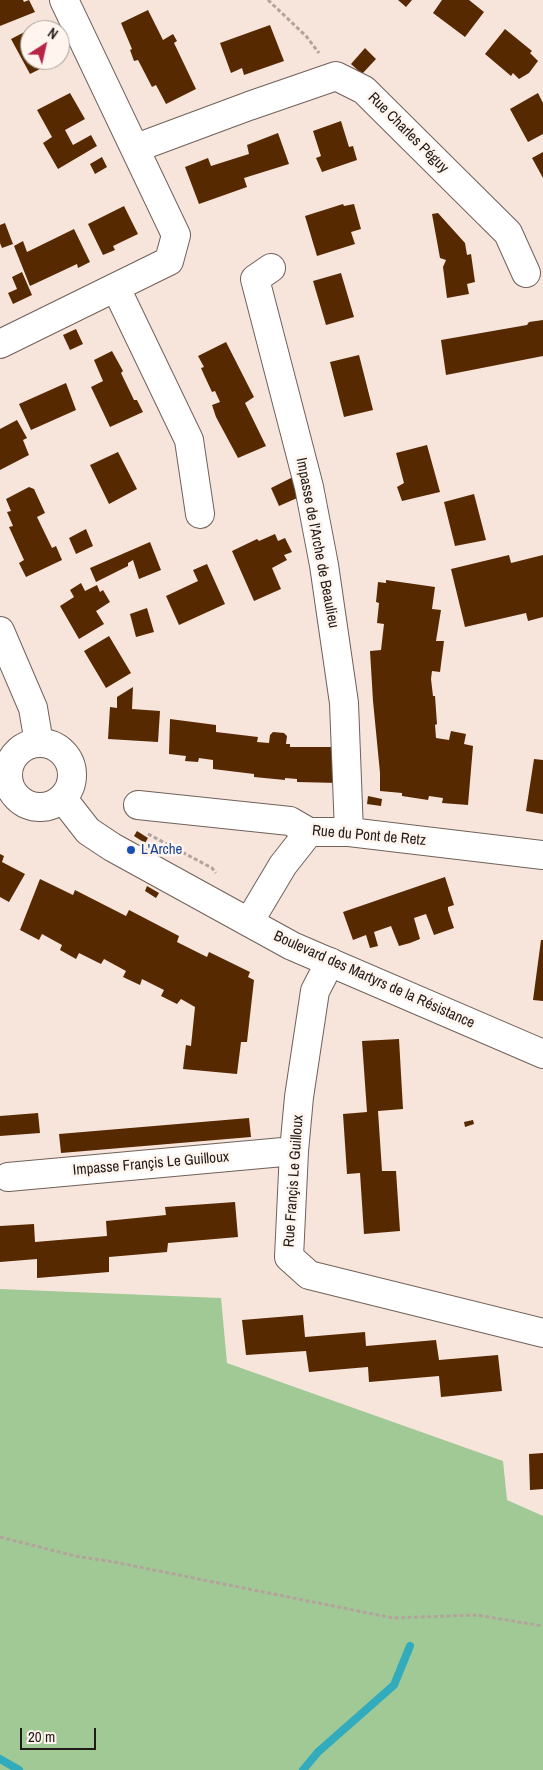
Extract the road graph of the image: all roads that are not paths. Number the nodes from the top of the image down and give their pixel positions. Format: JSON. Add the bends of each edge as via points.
{"nodes":[{"id":1,"x":64,"y":0,"type":"edge"},
{"id":2,"x":136,"y":148,"type":"junction"},
{"id":3,"x":271,"y":268,"type":"dead end"},
{"id":4,"x":526,"y":273,"type":"dead end"},
{"id":5,"x":116,"y":288,"type":"junction"},
{"id":6,"x":0,"y":344,"type":"edge"},
{"id":7,"x":200,"y":514,"type":"dead end"},
{"id":8,"x":0,"y":630,"type":"edge"},
{"id":9,"x":39,"y":743,"type":"junction"},
{"id":10,"x":4,"y":766,"type":"edge"},
{"id":11,"x":62,"y":799,"type":"junction"},
{"id":12,"x":138,"y":805,"type":"dead end"},
{"id":13,"x":309,"y":832,"type":"junction"},
{"id":14,"x":349,"y":832,"type":"junction"},
{"id":15,"x":543,"y":855,"type":"edge"},
{"id":16,"x":249,"y":922,"type":"junction"},
{"id":17,"x":330,"y":962,"type":"junction"},
{"id":18,"x":543,"y":1054,"type":"edge"},
{"id":19,"x":294,"y":1151,"type":"junction"},
{"id":20,"x":8,"y":1176,"type":"dead end"},
{"id":21,"x":543,"y":1333,"type":"edge"}],
"edges":[{"from":1,"to":2,"type":"street"},
{"from":2,"to":4,"type":"street","name":"Rue Charles Péguy","via":[[336,76],[364,90],[508,233]]},
{"from":2,"to":5,"type":"street","via":[[176,235],[169,261]]},
{"from":3,"to":14,"type":"street","name":"Impasse de l'Arche de Beaulieu","via":[[254,279],[309,487],[324,565],[344,703]]},
{"from":5,"to":6,"type":"street"},
{"from":5,"to":7,"type":"street","via":[[189,440]]},
{"from":8,"to":9,"type":"street","via":[[34,708]]},
{"from":9,"to":10,"type":"street","via":[[20,750]]},
{"from":9,"to":11,"type":"street","via":[[60,750],[72,768],[69,790]]},
{"from":10,"to":11,"type":"street","via":[[10,788],[24,803],[44,808]]},
{"from":11,"to":16,"type":"street","name":"Boulevard des Martyrs de la Résistance","via":[[88,830],[112,847]]},
{"from":12,"to":13,"type":"street","name":"Rue du Pont de Retz","via":[[290,820]]},
{"from":13,"to":14,"type":"street","name":"Rue du Pont de Retz"},
{"from":13,"to":16,"type":"street","via":[[283,865]]},
{"from":14,"to":15,"type":"street","name":"Rue du Pont de Retz"},
{"from":16,"to":17,"type":"street","name":"Boulevard des Martyrs de la Résistance"},
{"from":17,"to":18,"type":"street","name":"Boulevard des Martyrs de la Résistance"},
{"from":17,"to":19,"type":"street","name":"Rue Françis Le Guilloux","via":[[316,991]]},
{"from":19,"to":20,"type":"street","name":"Impasse Françis Le Guilloux"},
{"from":19,"to":21,"type":"street","name":"Rue Françis Le Guilloux","via":[[289,1257],[310,1275]]}]}
